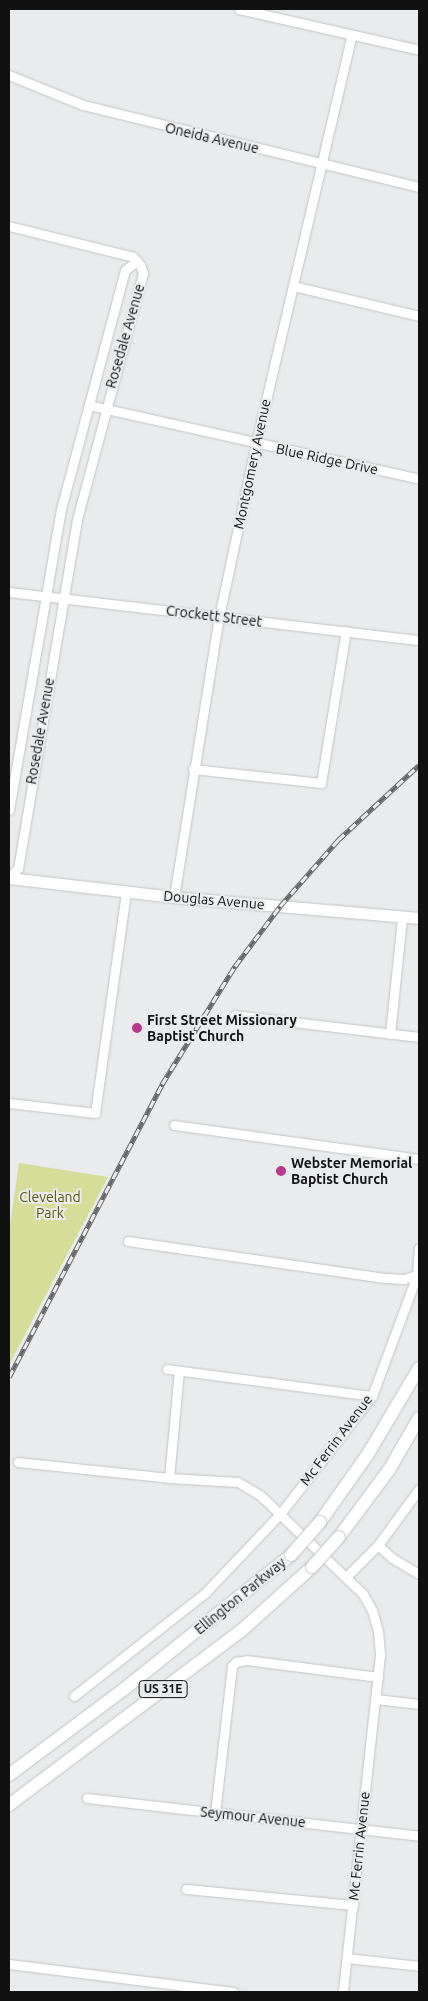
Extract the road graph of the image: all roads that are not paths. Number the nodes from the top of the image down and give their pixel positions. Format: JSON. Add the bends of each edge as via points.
{"nodes":[{"id":1,"x":239,"y":9,"type":"edge"},
{"id":2,"x":352,"y":35,"type":"junction"},
{"id":3,"x":419,"y":50,"type":"edge"},
{"id":4,"x":9,"y":75,"type":"edge"},
{"id":5,"x":322,"y":164,"type":"junction"},
{"id":6,"x":419,"y":187,"type":"edge"},
{"id":7,"x":9,"y":226,"type":"edge"},
{"id":8,"x":137,"y":261,"type":"junction"},
{"id":9,"x":293,"y":286,"type":"junction"},
{"id":10,"x":419,"y":316,"type":"edge"},
{"id":11,"x":89,"y":405,"type":"junction"},
{"id":12,"x":105,"y":409,"type":"junction"},
{"id":13,"x":256,"y":443,"type":"junction"},
{"id":14,"x":419,"y":479,"type":"edge"},
{"id":15,"x":9,"y":592,"type":"edge"},
{"id":16,"x":45,"y":596,"type":"junction"},
{"id":17,"x":63,"y":598,"type":"junction"},
{"id":18,"x":219,"y":617,"type":"junction"},
{"id":19,"x":346,"y":631,"type":"junction"},
{"id":20,"x":419,"y":640,"type":"edge"},
{"id":21,"x":193,"y":769,"type":"junction"},
{"id":22,"x":11,"y":776,"type":"edge"},
{"id":23,"x":31,"y":779,"type":"junction"},
{"id":24,"x":9,"y":810,"type":"edge"},
{"id":25,"x":9,"y":878,"type":"edge"},
{"id":26,"x":126,"y":892,"type":"junction"},
{"id":27,"x":174,"y":897,"type":"junction"},
{"id":28,"x":402,"y":917,"type":"junction"},
{"id":29,"x":419,"y":918,"type":"edge"},
{"id":30,"x":235,"y":1015,"type":"dead end"},
{"id":31,"x":390,"y":1034,"type":"junction"},
{"id":32,"x":419,"y":1037,"type":"edge"},
{"id":33,"x":9,"y":1103,"type":"edge"},
{"id":34,"x":174,"y":1125,"type":"dead end"},
{"id":35,"x":419,"y":1160,"type":"edge"},
{"id":36,"x":128,"y":1241,"type":"dead end"},
{"id":37,"x":419,"y":1248,"type":"edge"},
{"id":38,"x":417,"y":1275,"type":"junction"},
{"id":39,"x":419,"y":1368,"type":"edge"},
{"id":40,"x":167,"y":1369,"type":"dead end"},
{"id":41,"x":179,"y":1371,"type":"junction"},
{"id":42,"x":372,"y":1396,"type":"junction"},
{"id":43,"x":419,"y":1418,"type":"edge"},
{"id":44,"x":18,"y":1462,"type":"dead end"},
{"id":45,"x":169,"y":1478,"type":"junction"},
{"id":46,"x":419,"y":1490,"type":"edge"},
{"id":47,"x":280,"y":1514,"type":"junction"},
{"id":48,"x":378,"y":1545,"type":"junction"},
{"id":49,"x":419,"y":1574,"type":"edge"},
{"id":50,"x":347,"y":1576,"type":"junction"},
{"id":51,"x":378,"y":1677,"type":"junction"},
{"id":52,"x":74,"y":1696,"type":"dead end"},
{"id":53,"x":376,"y":1699,"type":"junction"},
{"id":54,"x":419,"y":1704,"type":"edge"},
{"id":55,"x":56,"y":1739,"type":"junction"},
{"id":56,"x":9,"y":1766,"type":"edge"},
{"id":57,"x":9,"y":1775,"type":"edge"},
{"id":58,"x":87,"y":1798,"type":"dead end"},
{"id":59,"x":10,"y":1804,"type":"edge"},
{"id":60,"x":215,"y":1813,"type":"junction"},
{"id":61,"x":361,"y":1829,"type":"junction"},
{"id":62,"x":419,"y":1836,"type":"edge"},
{"id":63,"x":186,"y":1889,"type":"dead end"},
{"id":64,"x":353,"y":1905,"type":"junction"},
{"id":65,"x":347,"y":1958,"type":"junction"},
{"id":66,"x":9,"y":1964,"type":"edge"},
{"id":67,"x":419,"y":1966,"type":"edge"},
{"id":68,"x":233,"y":1992,"type":"edge"},
{"id":69,"x":343,"y":1992,"type":"edge"}],
"edges":[{"from":1,"to":2,"type":"street"},
{"from":2,"to":3,"type":"street"},
{"from":2,"to":5,"type":"street","name":"Montgomery Avenue"},
{"from":4,"to":5,"type":"street","name":"Oneida Avenue","via":[[83,106]]},
{"from":5,"to":6,"type":"street","name":"Oneida Avenue"},
{"from":5,"to":9,"type":"street","name":"Montgomery Avenue"},
{"from":7,"to":8,"type":"street","via":[[125,255]]},
{"from":8,"to":11,"type":"street","name":"Rosedale Avenue","via":[[125,270]]},
{"from":8,"to":12,"type":"street","name":"Rosedale Avenue","via":[[143,273]]},
{"from":9,"to":10,"type":"street"},
{"from":9,"to":13,"type":"street","name":"Montgomery Avenue"},
{"from":11,"to":12,"type":"street","name":"Blue Ridge Drive"},
{"from":11,"to":16,"type":"street","name":"Rosedale Avenue","via":[[61,509]]},
{"from":12,"to":13,"type":"street","name":"Blue Ridge Drive"},
{"from":12,"to":17,"type":"street","name":"Rosedale Avenue","via":[[77,520]]},
{"from":13,"to":14,"type":"street","name":"Blue Ridge Drive"},
{"from":13,"to":18,"type":"street","name":"Montgomery Avenue"},
{"from":15,"to":16,"type":"street","name":"Crockett Street"},
{"from":16,"to":17,"type":"street","name":"Crockett Street"},
{"from":16,"to":22,"type":"street","name":"Rosedale Avenue"},
{"from":17,"to":18,"type":"street","name":"Crockett Street"},
{"from":17,"to":23,"type":"street","name":"Rosedale Avenue"},
{"from":18,"to":19,"type":"street","name":"Crockett Street"},
{"from":18,"to":21,"type":"street","name":"Montgomery Avenue"},
{"from":19,"to":20,"type":"street","name":"Crockett Street"},
{"from":19,"to":21,"type":"street","via":[[321,783]]},
{"from":21,"to":27,"type":"street","name":"Montgomery Avenue"},
{"from":22,"to":23,"type":"street"},
{"from":22,"to":24,"type":"street","name":"Rosedale Avenue"},
{"from":23,"to":25,"type":"street","name":"Rosedale Avenue","via":[[18,868]]},
{"from":25,"to":26,"type":"main road","name":"Douglas Avenue"},
{"from":26,"to":27,"type":"main road","name":"Douglas Avenue"},
{"from":26,"to":33,"type":"street","via":[[95,1113]]},
{"from":27,"to":28,"type":"main road","name":"Douglas Avenue"},
{"from":28,"to":29,"type":"main road","name":"Douglas Avenue"},
{"from":28,"to":31,"type":"street"},
{"from":30,"to":31,"type":"street"},
{"from":31,"to":32,"type":"street"},
{"from":34,"to":35,"type":"street"},
{"from":36,"to":38,"type":"street","via":[[386,1278],[404,1279]]},
{"from":37,"to":38,"type":"street","name":"Mc Ferrin Avenue"},
{"from":38,"to":42,"type":"street","name":"Mc Ferrin Avenue"},
{"from":39,"to":55,"type":"highway","name":"Ellington Parkway","number":"US 31E","bridge":true,"via":[[368,1454],[320,1522],[291,1555],[123,1690]]},
{"from":40,"to":41,"type":"street"},
{"from":41,"to":42,"type":"street"},
{"from":41,"to":45,"type":"street"},
{"from":42,"to":47,"type":"street","name":"Mc Ferrin Avenue"},
{"from":43,"to":59,"type":"highway","name":"Ellington Parkway","number":"US 31E","bridge":true,"via":[[389,1470],[312,1567],[241,1631]]},
{"from":44,"to":45,"type":"street","name":"Mc Ferrin Avenue"},
{"from":45,"to":47,"type":"street","name":"Mc Ferrin Avenue","via":[[238,1482],[262,1496]]},
{"from":46,"to":48,"type":"street"},
{"from":47,"to":50,"type":"street","name":"Mc Ferrin Avenue"},
{"from":47,"to":52,"type":"street","name":"Mc Ferrin Avenue","via":[[205,1593]]},
{"from":48,"to":49,"type":"street","via":[[392,1558]]},
{"from":48,"to":50,"type":"street"},
{"from":50,"to":51,"type":"street","name":"Mc Ferrin Avenue","via":[[372,1610],[378,1631]]},
{"from":51,"to":53,"type":"street","name":"Mc Ferrin Avenue"},
{"from":51,"to":60,"type":"street","via":[[247,1660],[236,1662],[232,1666]]},
{"from":53,"to":54,"type":"street"},
{"from":53,"to":61,"type":"street","name":"Mc Ferrin Avenue"},
{"from":55,"to":56,"type":"highway"},
{"from":55,"to":57,"type":"highway","name":"Ellington Parkway","number":"US 31E"},
{"from":58,"to":60,"type":"street","name":"Seymour Avenue"},
{"from":60,"to":61,"type":"street","name":"Seymour Avenue"},
{"from":61,"to":62,"type":"street","name":"Seymour Avenue"},
{"from":61,"to":64,"type":"street","name":"Mc Ferrin Avenue"},
{"from":63,"to":64,"type":"street"},
{"from":64,"to":65,"type":"street","name":"Mc Ferrin Avenue"},
{"from":65,"to":67,"type":"street"},
{"from":65,"to":69,"type":"street","name":"Mc Ferrin Avenue"},
{"from":66,"to":68,"type":"street"}]}
